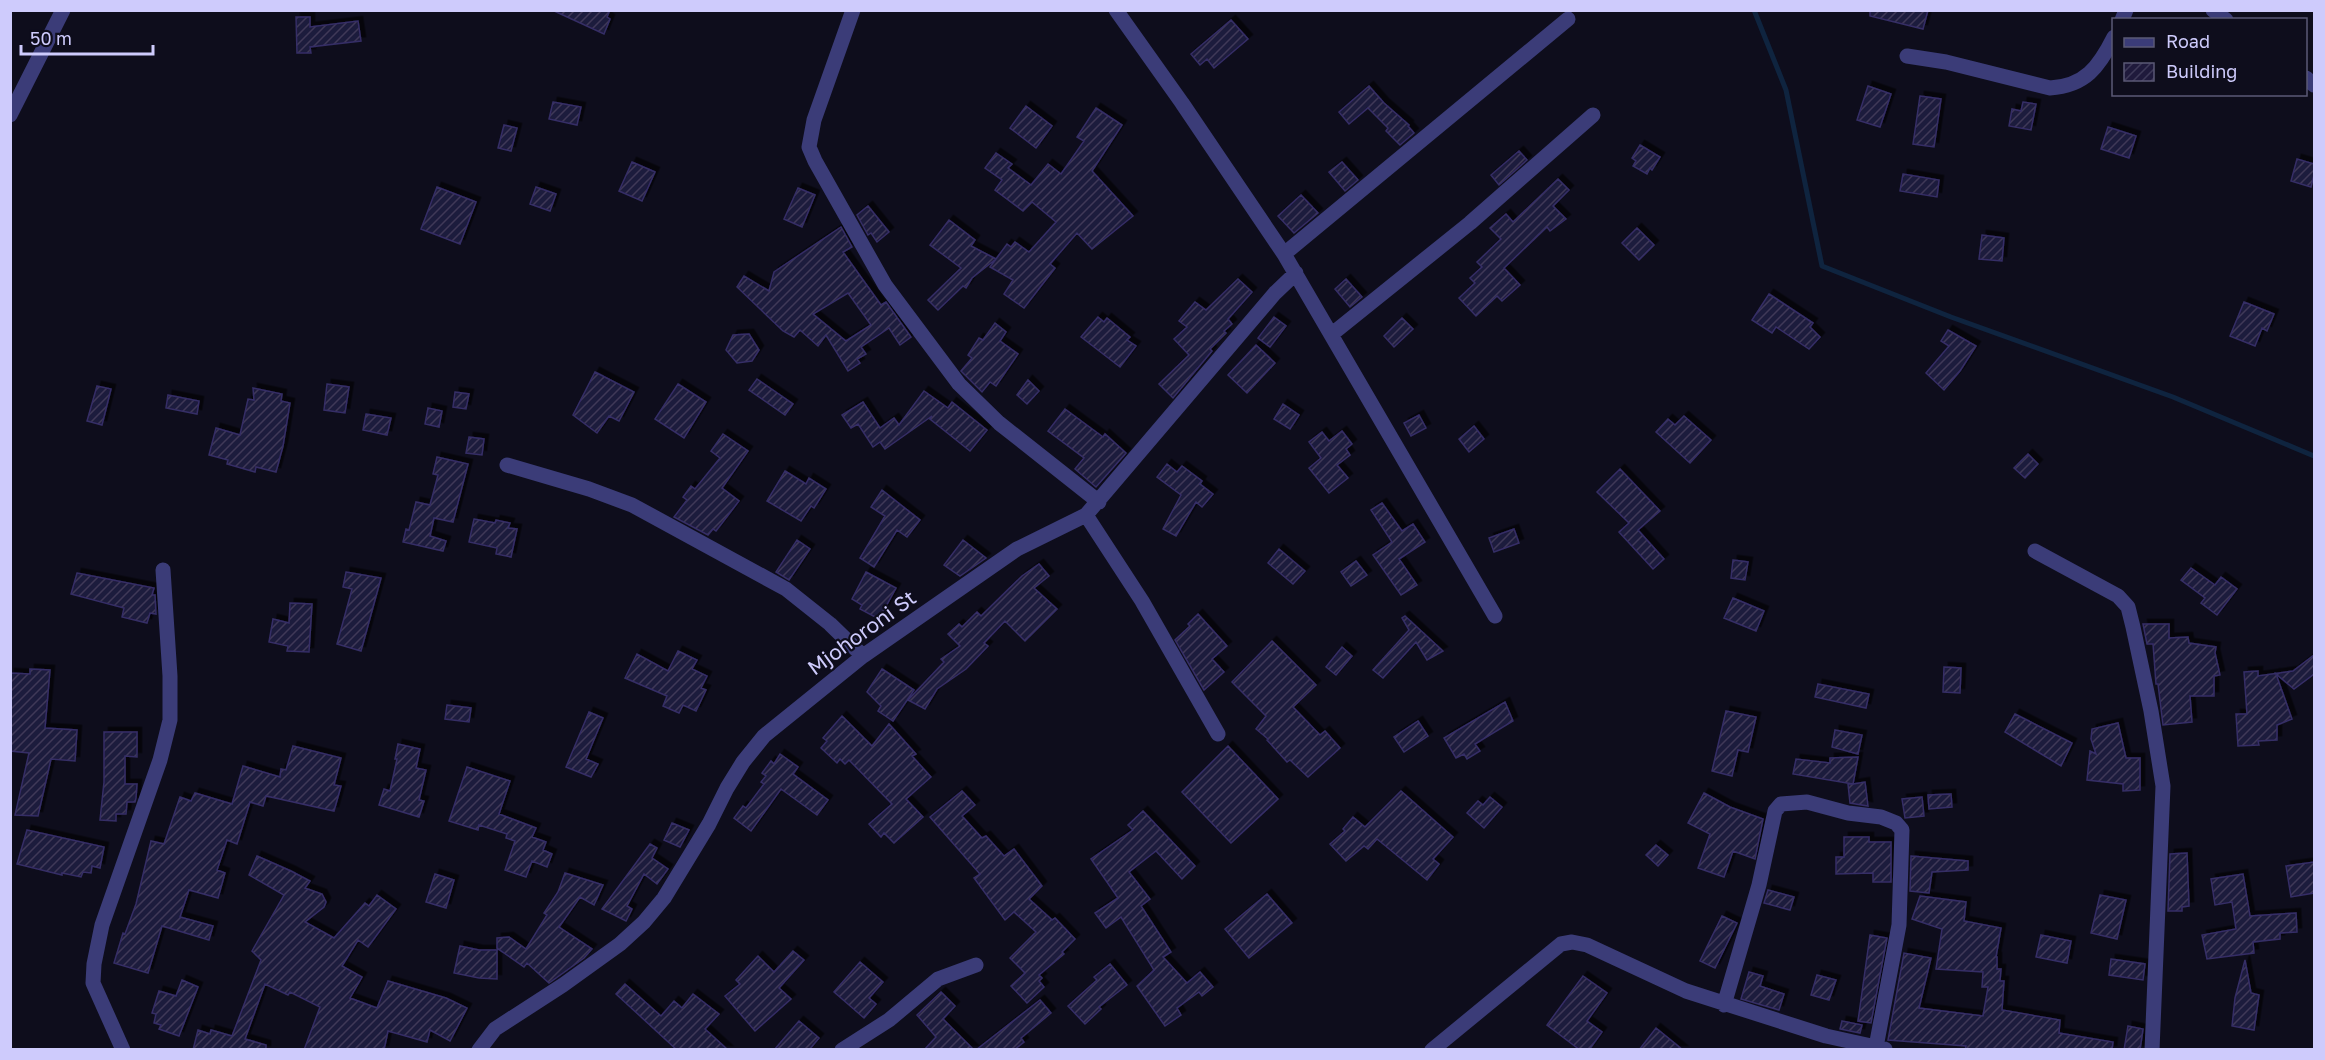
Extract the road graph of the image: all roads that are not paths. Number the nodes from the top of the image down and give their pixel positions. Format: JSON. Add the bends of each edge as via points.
{"nodes":[{"id":1,"x":63,"y":10,"type":"edge"},
{"id":2,"x":853,"y":10,"type":"edge"},
{"id":3,"x":1116,"y":10,"type":"edge"},
{"id":4,"x":1568,"y":19,"type":"dead end"},
{"id":5,"x":2112,"y":41,"type":"edge"},
{"id":6,"x":1907,"y":56,"type":"dead end"},
{"id":7,"x":10,"y":115,"type":"edge"},
{"id":8,"x":1593,"y":115,"type":"dead end"},
{"id":9,"x":1284,"y":254,"type":"junction"},
{"id":10,"x":1296,"y":273,"type":"junction"},
{"id":11,"x":1332,"y":334,"type":"junction"},
{"id":12,"x":507,"y":465,"type":"dead end"},
{"id":13,"x":1099,"y":502,"type":"junction"},
{"id":14,"x":1086,"y":515,"type":"junction"},
{"id":15,"x":2035,"y":551,"type":"dead end"},
{"id":16,"x":163,"y":570,"type":"dead end"},
{"id":17,"x":1495,"y":616,"type":"dead end"},
{"id":18,"x":862,"y":656,"type":"junction"},
{"id":19,"x":1218,"y":734,"type":"dead end"},
{"id":20,"x":976,"y":965,"type":"dead end"},
{"id":21,"x":1724,"y":1005,"type":"junction"},
{"id":22,"x":1881,"y":1048,"type":"edge"},
{"id":23,"x":123,"y":1050,"type":"edge"},
{"id":24,"x":479,"y":1050,"type":"edge"},
{"id":25,"x":842,"y":1050,"type":"edge"},
{"id":26,"x":1432,"y":1050,"type":"edge"},
{"id":27,"x":2152,"y":1050,"type":"edge"}],
"edges":[{"from":1,"to":7,"type":"street"},
{"from":2,"to":13,"type":"street","via":[[808,147],[885,285],[959,384],[999,423]]},
{"from":3,"to":9,"type":"street"},
{"from":4,"to":9,"type":"street"},
{"from":5,"to":6,"type":"street","via":[[2090,74],[2067,87],[2050,88]]},
{"from":8,"to":11,"type":"street","via":[[1470,223]]},
{"from":9,"to":10,"type":"street"},
{"from":10,"to":11,"type":"street"},
{"from":10,"to":13,"type":"street","name":"Mjohoroni St"},
{"from":11,"to":17,"type":"street"},
{"from":12,"to":18,"type":"street","via":[[589,489],[642,510],[786,589]]},
{"from":13,"to":14,"type":"street","name":"Mjohoroni St"},
{"from":14,"to":18,"type":"street","name":"Mjohoroni St","via":[[1017,549]]},
{"from":14,"to":19,"type":"street","via":[[1142,601]]},
{"from":15,"to":27,"type":"street","via":[[2118,596],[2128,607],[2133,627],[2163,786]]},
{"from":16,"to":23,"type":"street","via":[[170,720],[160,760],[102,925],[94,964],[93,983]]},
{"from":18,"to":24,"type":"street","name":"Mjohoroni St","via":[[764,736],[743,762],[664,898],[644,922],[582,972],[495,1029]]},
{"from":20,"to":25,"type":"street","via":[[939,979],[889,1020]]},
{"from":21,"to":22,"type":"street"},
{"from":21,"to":22,"type":"street","via":[[1759,885],[1775,811],[1781,804],[1807,802],[1881,817],[1902,830],[1903,845],[1899,926]]},
{"from":21,"to":26,"type":"street","via":[[1572,942],[1561,944]]}]}
